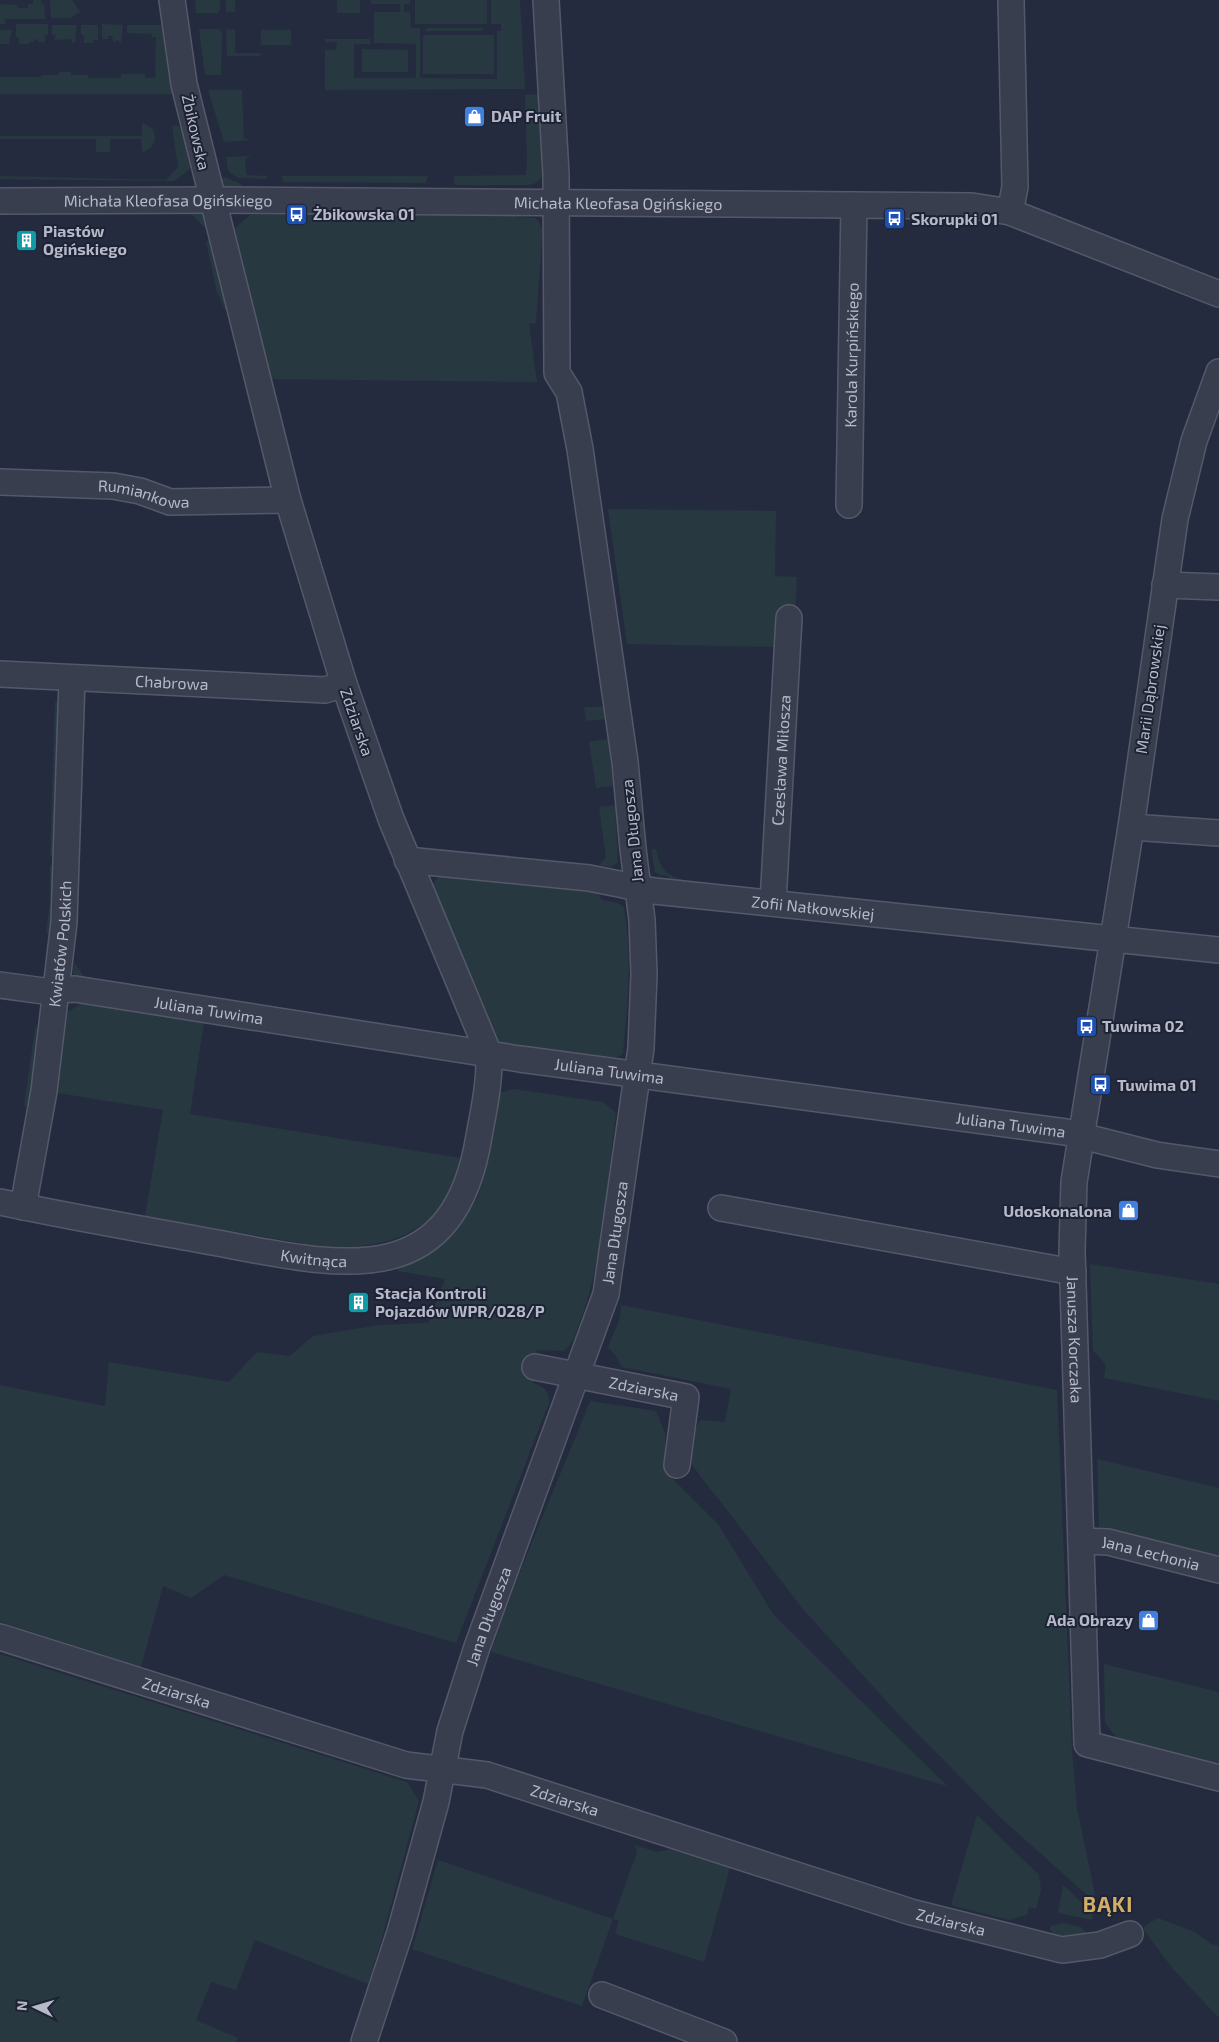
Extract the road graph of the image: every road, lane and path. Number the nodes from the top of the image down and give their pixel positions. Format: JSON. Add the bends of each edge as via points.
{"nodes":[{"id":1,"x":172,"y":0,"type":"edge"},
{"id":2,"x":546,"y":0,"type":"edge"},
{"id":3,"x":1011,"y":0,"type":"edge"},
{"id":4,"x":213,"y":200,"type":"junction"},
{"id":5,"x":0,"y":201,"type":"edge"},
{"id":6,"x":556,"y":202,"type":"junction"},
{"id":7,"x":854,"y":205,"type":"junction"},
{"id":8,"x":1010,"y":212,"type":"junction"},
{"id":9,"x":1219,"y":294,"type":"edge"},
{"id":10,"x":1219,"y":372,"type":"edge"},
{"id":11,"x":257,"y":379,"type":"joint"},
{"id":12,"x":0,"y":482,"type":"edge"},
{"id":13,"x":288,"y":500,"type":"junction"},
{"id":14,"x":849,"y":505,"type":"dead end"},
{"id":15,"x":1165,"y":585,"type":"junction"},
{"id":16,"x":1219,"y":587,"type":"edge"},
{"id":17,"x":789,"y":618,"type":"dead end"},
{"id":18,"x":0,"y":674,"type":"edge"},
{"id":19,"x":72,"y":679,"type":"junction"},
{"id":20,"x":344,"y":684,"type":"junction"},
{"id":21,"x":1131,"y":827,"type":"junction"},
{"id":22,"x":1219,"y":833,"type":"edge"},
{"id":23,"x":407,"y":860,"type":"junction"},
{"id":24,"x":638,"y":888,"type":"junction"},
{"id":25,"x":774,"y":902,"type":"junction"},
{"id":26,"x":1113,"y":939,"type":"junction"},
{"id":27,"x":1219,"y":950,"type":"edge"},
{"id":28,"x":0,"y":985,"type":"edge"},
{"id":29,"x":58,"y":989,"type":"junction"},
{"id":30,"x":489,"y":1054,"type":"junction"},
{"id":31,"x":637,"y":1076,"type":"junction"},
{"id":32,"x":1081,"y":1138,"type":"junction"},
{"id":33,"x":1219,"y":1164,"type":"edge"},
{"id":34,"x":11,"y":1204,"type":"edge"},
{"id":35,"x":721,"y":1208,"type":"dead end"},
{"id":36,"x":1073,"y":1272,"type":"junction"},
{"id":37,"x":535,"y":1367,"type":"dead end"},
{"id":38,"x":576,"y":1375,"type":"junction"},
{"id":39,"x":677,"y":1465,"type":"dead end"},
{"id":40,"x":1081,"y":1541,"type":"junction"},
{"id":41,"x":1219,"y":1570,"type":"edge"},
{"id":42,"x":0,"y":1637,"type":"edge"},
{"id":43,"x":442,"y":1769,"type":"junction"},
{"id":44,"x":1219,"y":1778,"type":"edge"},
{"id":45,"x":1130,"y":1934,"type":"dead end"},
{"id":46,"x":602,"y":1995,"type":"dead end"},
{"id":47,"x":364,"y":2042,"type":"edge"},
{"id":48,"x":724,"y":2042,"type":"edge"}],
"edges":[{"from":1,"to":4,"type":"street","name":"Żbikowska","via":[[184,84]]},
{"from":2,"to":6,"type":"street","name":"Jana Długosza"},
{"from":3,"to":8,"type":"street","via":[[1015,187]]},
{"from":4,"to":5,"type":"street","name":"Michała Kleofasa Ogińskiego"},
{"from":4,"to":6,"type":"street","name":"Michała Kleofasa Ogińskiego"},
{"from":4,"to":11,"type":"street","name":"Żbikowska"},
{"from":6,"to":7,"type":"street","name":"Michała Kleofasa Ogińskiego"},
{"from":6,"to":24,"type":"street","name":"Jana Długosza","via":[[557,373],[569,392],[588,496],[614,677]]},
{"from":7,"to":8,"type":"street","name":"Michała Kleofasa Ogińskiego","via":[[972,206]]},
{"from":7,"to":14,"type":"street","name":"Karola Kurpińskiego"},
{"from":8,"to":9,"type":"street","name":"Michała Kleofasa Ogińskiego"},
{"from":10,"to":15,"type":"street","name":"Marii Dąbrowskiej","via":[[1194,441],[1175,518]]},
{"from":11,"to":13,"type":"street","name":"Zdziarska"},
{"from":12,"to":13,"type":"street","name":"Rumiankowa","via":[[113,486],[170,502]]},
{"from":13,"to":20,"type":"street","name":"Zdziarska"},
{"from":15,"to":16,"type":"street"},
{"from":15,"to":21,"type":"street","name":"Marii Dąbrowskiej"},
{"from":17,"to":25,"type":"street","name":"Czesława Miłosza"},
{"from":18,"to":19,"type":"street","name":"Chabrowa"},
{"from":19,"to":20,"type":"street","name":"Chabrowa","via":[[325,690]]},
{"from":19,"to":29,"type":"street","name":"Kwiatów Polskich","via":[[66,892]]},
{"from":20,"to":23,"type":"street","name":"Zdziarska"},
{"from":21,"to":22,"type":"street"},
{"from":21,"to":26,"type":"street","name":"Marii Dąbrowskiej"},
{"from":23,"to":24,"type":"street","name":"Zofii Nałkowskiej","via":[[589,878]]},
{"from":23,"to":30,"type":"street","name":"Zdziarska"},
{"from":24,"to":25,"type":"street","name":"Zofii Nałkowskiej"},
{"from":24,"to":31,"type":"street","name":"Jana Długosza","via":[[644,974]]},
{"from":25,"to":26,"type":"street","name":"Zofii Nałkowskiej"},
{"from":26,"to":27,"type":"street","name":"Zofii Nałkowskiej"},
{"from":26,"to":32,"type":"street","name":"Janusza Korczaka"},
{"from":28,"to":29,"type":"street","name":"Juliana Tuwima","via":[[44,991]]},
{"from":29,"to":30,"type":"street","name":"Juliana Tuwima"},
{"from":29,"to":34,"type":"street","name":"Kwiatów Polskich","via":[[44,1091]]},
{"from":30,"to":31,"type":"street","name":"Juliana Tuwima"},
{"from":30,"to":34,"type":"street","name":"Kwitnąca","via":[[488,1086],[475,1161],[464,1194],[441,1227],[400,1253],[358,1262],[323,1261]]},
{"from":31,"to":32,"type":"street","name":"Juliana Tuwima","via":[[1066,1132]]},
{"from":31,"to":38,"type":"street","name":"Jana Długosza","via":[[606,1294]]},
{"from":32,"to":33,"type":"street","name":"Juliana Tuwima","via":[[1157,1155]]},
{"from":32,"to":36,"type":"street","name":"Janusza Korczaka","via":[[1074,1196]]},
{"from":35,"to":36,"type":"street"},
{"from":36,"to":40,"type":"street","name":"Janusza Korczaka"},
{"from":37,"to":38,"type":"street","name":"Zdziarska"},
{"from":38,"to":39,"type":"street","name":"Zdziarska","via":[[686,1397]]},
{"from":38,"to":43,"type":"street","name":"Jana Długosza","via":[[477,1647],[450,1731]]},
{"from":40,"to":41,"type":"street","name":"Jana Lechonia","via":[[1108,1542]]},
{"from":40,"to":44,"type":"street","name":"Janusza Korczaka","via":[[1087,1744]]},
{"from":42,"to":43,"type":"street","name":"Zdziarska","via":[[406,1765]]},
{"from":43,"to":45,"type":"street","name":"Zdziarska","via":[[487,1774],[911,1912],[1041,1945],[1062,1950],[1087,1948]]},
{"from":43,"to":47,"type":"street","name":"Jana Długosza","via":[[400,1932]]},
{"from":46,"to":48,"type":"street"}]}
